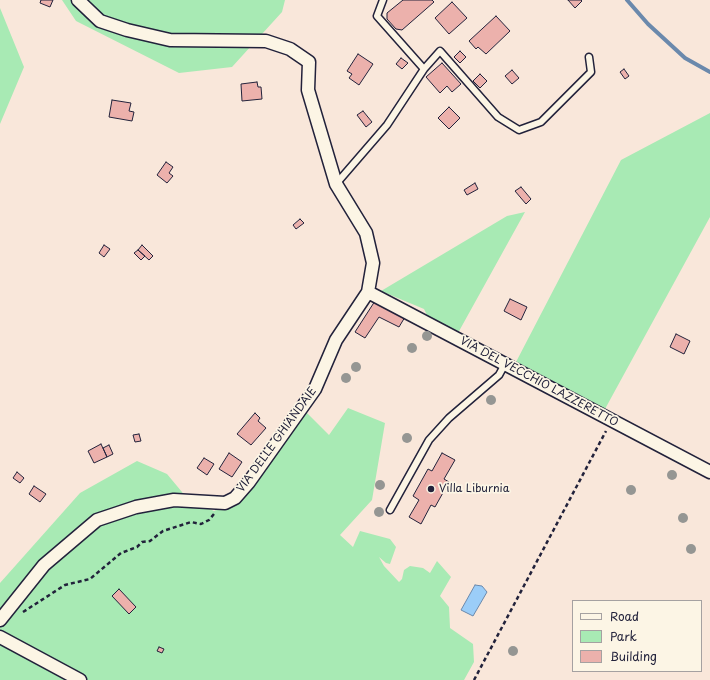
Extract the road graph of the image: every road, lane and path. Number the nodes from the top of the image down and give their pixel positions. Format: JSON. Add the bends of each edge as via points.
{"nodes":[{"id":1,"x":78,"y":0,"type":"edge"},
{"id":2,"x":383,"y":0,"type":"edge"},
{"id":3,"x":589,"y":57,"type":"dead end"},
{"id":4,"x":424,"y":69,"type":"junction"},
{"id":5,"x":336,"y":184,"type":"junction"},
{"id":6,"x":368,"y":292,"type":"junction"},
{"id":7,"x":505,"y":364,"type":"junction"},
{"id":8,"x":612,"y":420,"type":"junction"},
{"id":9,"x":710,"y":472,"type":"edge"},
{"id":10,"x":390,"y":510,"type":"dead end"},
{"id":11,"x":216,"y":512,"type":"dead end"},
{"id":12,"x":16,"y":613,"type":"dead end"},
{"id":13,"x":0,"y":620,"type":"edge"},
{"id":14,"x":0,"y":637,"type":"edge"},
{"id":15,"x":80,"y":680,"type":"edge"},
{"id":16,"x":474,"y":680,"type":"edge"}],
"edges":[{"from":1,"to":5,"type":"street","name":"VIA DELLE GHIANDAIE","via":[[100,21],[127,30],[170,40],[266,41],[290,49],[309,62],[308,90]]},
{"from":2,"to":4,"type":"lane","via":[[378,16]]},
{"from":3,"to":4,"type":"lane","via":[[591,72],[541,122],[519,130],[498,117],[440,51]]},
{"from":4,"to":5,"type":"lane","via":[[387,125]]},
{"from":5,"to":6,"type":"street","name":"VIA DELLE GHIANDAIE","via":[[366,234],[373,263]]},
{"from":6,"to":7,"type":"street","name":"VIA DEL VECCHIO LAZZERETTO","via":[[490,353]]},
{"from":6,"to":13,"type":"street","name":"VIA DELLE GHIANDAIE","via":[[336,340],[315,389],[235,498],[225,504],[174,500],[136,507],[97,520],[44,565]]},
{"from":7,"to":8,"type":"street","name":"VIA DEL VECCHIO LAZZERETTO"},
{"from":7,"to":10,"type":"lane","via":[[499,375],[449,418],[429,440]]},
{"from":8,"to":9,"type":"street","name":"VIA DEL VECCHIO LAZZERETTO","via":[[696,460]]},
{"from":8,"to":16,"type":"path"},
{"from":11,"to":12,"type":"path","via":[[201,524],[191,522],[163,531],[150,541],[142,542],[137,547],[121,553],[90,579],[65,585],[32,608]]},
{"from":14,"to":15,"type":"street"}]}
